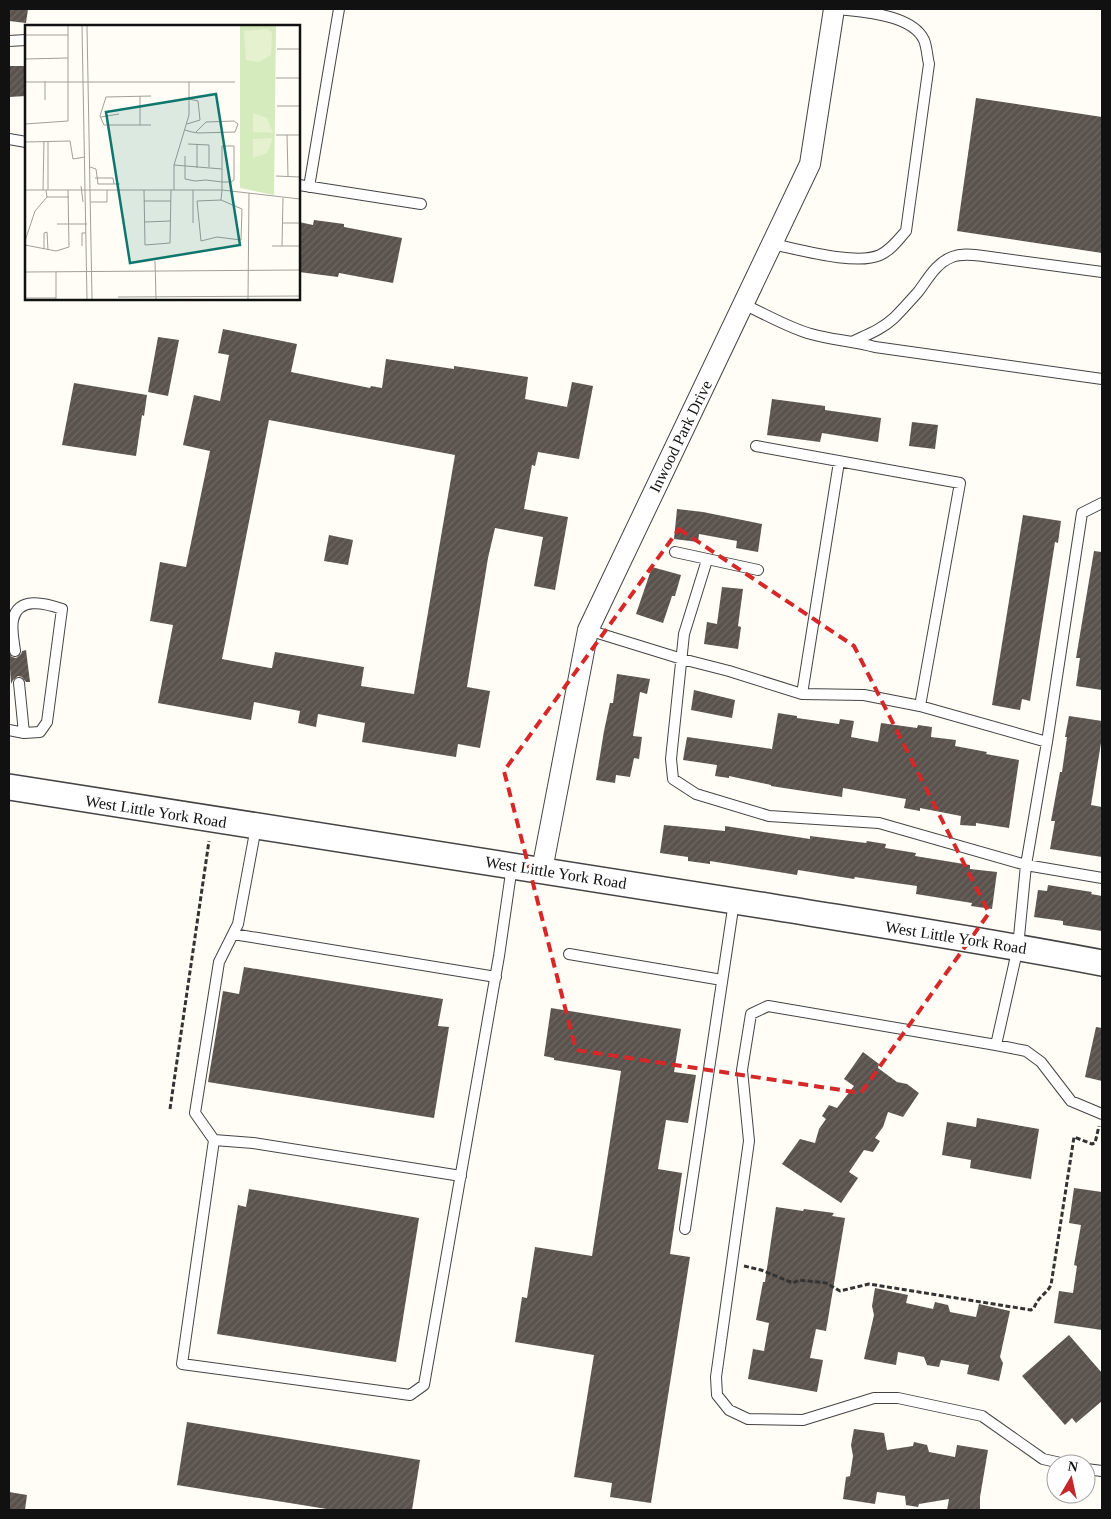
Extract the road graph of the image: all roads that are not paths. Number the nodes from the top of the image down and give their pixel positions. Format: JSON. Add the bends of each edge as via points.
{"nodes":[{"id":1,"x":339,"y":9,"type":"edge"},
{"id":2,"x":834,"y":9,"type":"edge"},
{"id":3,"x":838,"y":9,"type":"edge"},
{"id":4,"x":25,"y":40,"type":"edge"},
{"id":5,"x":9,"y":42,"type":"edge"},
{"id":6,"x":9,"y":139,"type":"edge"},
{"id":7,"x":25,"y":142,"type":"edge"},
{"id":8,"x":304,"y":186,"type":"edge"},
{"id":9,"x":421,"y":204,"type":"dead end"},
{"id":10,"x":772,"y":244,"type":"junction"},
{"id":11,"x":1102,"y":272,"type":"edge"},
{"id":12,"x":743,"y":304,"type":"junction"},
{"id":13,"x":854,"y":341,"type":"junction"},
{"id":14,"x":1102,"y":378,"type":"edge"},
{"id":15,"x":756,"y":446,"type":"dead end"},
{"id":16,"x":839,"y":462,"type":"junction"},
{"id":17,"x":1102,"y":503,"type":"edge"},
{"id":18,"x":675,"y":552,"type":"dead end"},
{"id":19,"x":707,"y":560,"type":"junction"},
{"id":20,"x":758,"y":570,"type":"dead end"},
{"id":21,"x":588,"y":630,"type":"junction"},
{"id":22,"x":15,"y":651,"type":"dead end"},
{"id":23,"x":682,"y":659,"type":"junction"},
{"id":24,"x":19,"y":683,"type":"dead end"},
{"id":25,"x":802,"y":694,"type":"junction"},
{"id":26,"x":920,"y":706,"type":"junction"},
{"id":27,"x":9,"y":730,"type":"edge"},
{"id":28,"x":24,"y":733,"type":"junction"},
{"id":29,"x":1047,"y":742,"type":"junction"},
{"id":30,"x":9,"y":787,"type":"edge"},
{"id":31,"x":256,"y":827,"type":"junction"},
{"id":32,"x":512,"y":865,"type":"junction"},
{"id":33,"x":1026,"y":865,"type":"junction"},
{"id":34,"x":542,"y":870,"type":"junction"},
{"id":35,"x":1102,"y":878,"type":"edge"},
{"id":36,"x":734,"y":901,"type":"junction"},
{"id":37,"x":233,"y":934,"type":"junction"},
{"id":38,"x":1018,"y":946,"type":"junction"},
{"id":39,"x":569,"y":954,"type":"dead end"},
{"id":40,"x":1102,"y":963,"type":"edge"},
{"id":41,"x":496,"y":977,"type":"junction"},
{"id":42,"x":722,"y":980,"type":"junction"},
{"id":43,"x":996,"y":1045,"type":"junction"},
{"id":44,"x":1102,"y":1114,"type":"edge"},
{"id":45,"x":214,"y":1140,"type":"junction"},
{"id":46,"x":460,"y":1176,"type":"junction"},
{"id":47,"x":685,"y":1229,"type":"dead end"},
{"id":48,"x":1046,"y":1460,"type":"edge"}],
"edges":[{"from":1,"to":8,"type":"lane"},
{"from":2,"to":10,"type":"street","name":"Inwood Park Drive","via":[[810,164]]},
{"from":3,"to":10,"type":"lane","via":[[891,17],[902,21],[923,39],[929,64],[906,231],[889,250],[879,256],[863,258],[844,258]]},
{"from":4,"to":5,"type":"lane"},
{"from":6,"to":7,"type":"lane"},
{"from":8,"to":9,"type":"lane"},
{"from":10,"to":12,"type":"street","name":"Inwood Park Drive"},
{"from":11,"to":13,"type":"lane","via":[[968,254],[953,257],[931,272],[893,318],[880,329]]},
{"from":12,"to":13,"type":"lane","via":[[808,334]]},
{"from":12,"to":21,"type":"street","name":"Inwood Park Drive"},
{"from":13,"to":14,"type":"lane","via":[[875,347]]},
{"from":15,"to":16,"type":"lane"},
{"from":16,"to":25,"type":"lane"},
{"from":16,"to":26,"type":"lane","via":[[960,483]]},
{"from":17,"to":29,"type":"lane","via":[[1082,513]]},
{"from":18,"to":19,"type":"lane"},
{"from":19,"to":20,"type":"lane"},
{"from":19,"to":23,"type":"lane","via":[[684,634]]},
{"from":21,"to":23,"type":"lane"},
{"from":21,"to":34,"type":"street","name":"Inwood Park Drive"},
{"from":22,"to":28,"type":"lane","via":[[12,621],[18,609],[31,602],[62,609],[47,722],[40,732]]},
{"from":23,"to":25,"type":"lane"},
{"from":23,"to":33,"type":"lane","via":[[671,759],[673,779],[696,794],[769,816],[879,823]]},
{"from":24,"to":28,"type":"lane"},
{"from":25,"to":26,"type":"lane","via":[[864,695]]},
{"from":26,"to":29,"type":"lane"},
{"from":27,"to":28,"type":"lane"},
{"from":29,"to":33,"type":"lane"},
{"from":30,"to":31,"type":"street","name":"West Little York Road"},
{"from":31,"to":32,"type":"street","name":"West Little York Road"},
{"from":31,"to":37,"type":"lane","via":[[238,924]]},
{"from":32,"to":34,"type":"street","name":"West Little York Road"},
{"from":32,"to":41,"type":"lane"},
{"from":33,"to":35,"type":"lane"},
{"from":33,"to":38,"type":"lane"},
{"from":34,"to":36,"type":"street","name":"West Little York Road"},
{"from":36,"to":38,"type":"street","name":"West Little York Road"},
{"from":36,"to":42,"type":"lane"},
{"from":37,"to":41,"type":"lane"},
{"from":37,"to":45,"type":"lane","via":[[219,962],[195,1113]]},
{"from":38,"to":40,"type":"street","name":"West Little York Road"},
{"from":38,"to":43,"type":"lane"},
{"from":39,"to":42,"type":"lane"},
{"from":41,"to":46,"type":"lane"},
{"from":42,"to":47,"type":"lane"},
{"from":43,"to":44,"type":"lane","via":[[1026,1051],[1041,1062],[1071,1100]]},
{"from":43,"to":48,"type":"lane","via":[[768,1006],[751,1014],[742,1070],[749,1142],[716,1377],[717,1395],[729,1410],[748,1419],[802,1420],[874,1398],[898,1398],[982,1416]]},
{"from":45,"to":46,"type":"lane"},
{"from":45,"to":46,"type":"lane","via":[[182,1364],[410,1394],[424,1385]]}]}
